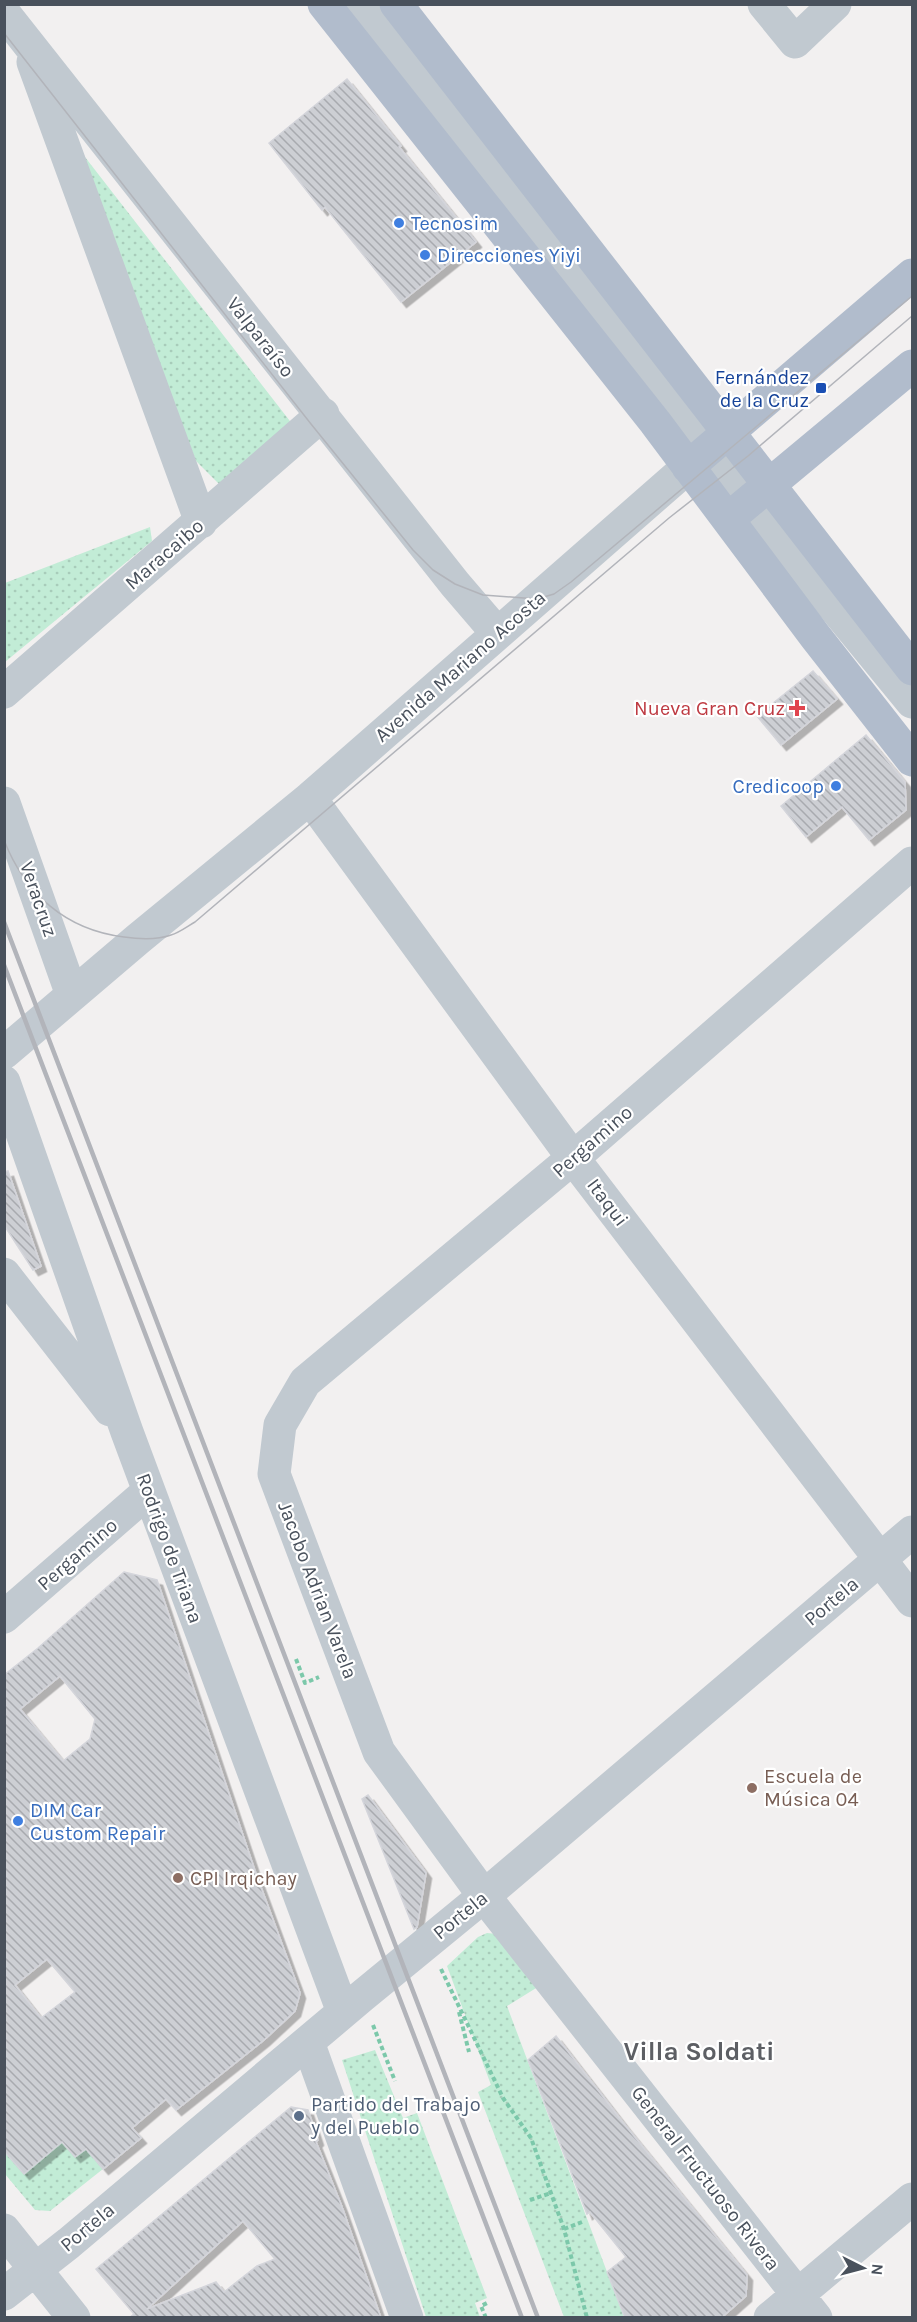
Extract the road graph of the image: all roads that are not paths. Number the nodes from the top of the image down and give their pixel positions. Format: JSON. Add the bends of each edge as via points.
{"nodes":[{"id":1,"x":324,"y":4,"type":"edge"},
{"id":2,"x":764,"y":4,"type":"edge"},
{"id":3,"x":835,"y":4,"type":"edge"},
{"id":4,"x":4,"y":13,"type":"edge"},
{"id":5,"x":384,"y":17,"type":"edge"},
{"id":6,"x":26,"y":40,"type":"junction"},
{"id":7,"x":912,"y":275,"type":"edge"},
{"id":8,"x":912,"y":366,"type":"edge"},
{"id":9,"x":323,"y":414,"type":"junction"},
{"id":10,"x":709,"y":449,"type":"junction"},
{"id":11,"x":749,"y":501,"type":"junction"},
{"id":12,"x":201,"y":522,"type":"junction"},
{"id":13,"x":497,"y":633,"type":"junction"},
{"id":14,"x":912,"y":669,"type":"edge"},
{"id":15,"x":4,"y":692,"type":"edge"},
{"id":16,"x":912,"y":702,"type":"edge"},
{"id":17,"x":912,"y":760,"type":"edge"},
{"id":18,"x":310,"y":798,"type":"junction"},
{"id":19,"x":4,"y":803,"type":"edge"},
{"id":20,"x":912,"y":863,"type":"edge"},
{"id":21,"x":72,"y":995,"type":"junction"},
{"id":22,"x":4,"y":1053,"type":"edge"},
{"id":23,"x":4,"y":1082,"type":"edge"},
{"id":24,"x":573,"y":1158,"type":"junction"},
{"id":25,"x":4,"y":1274,"type":"edge"},
{"id":26,"x":280,"y":1425,"type":"joint"},
{"id":27,"x":127,"y":1432,"type":"junction"},
{"id":28,"x":149,"y":1491,"type":"junction"},
{"id":29,"x":912,"y":1532,"type":"edge"},
{"id":30,"x":880,"y":1559,"type":"junction"},
{"id":31,"x":912,"y":1601,"type":"edge"},
{"id":32,"x":4,"y":1617,"type":"edge"},
{"id":33,"x":379,"y":1752,"type":"joint"},
{"id":34,"x":484,"y":1896,"type":"junction"},
{"id":35,"x":352,"y":2004,"type":"junction"},
{"id":36,"x":308,"y":2042,"type":"junction"},
{"id":37,"x":912,"y":2199,"type":"edge"},
{"id":38,"x":4,"y":2230,"type":"edge"},
{"id":39,"x":36,"y":2269,"type":"junction"},
{"id":40,"x":4,"y":2294,"type":"edge"},
{"id":41,"x":806,"y":2306,"type":"edge"},
{"id":42,"x":74,"y":2318,"type":"edge"},
{"id":43,"x":407,"y":2318,"type":"edge"},
{"id":44,"x":770,"y":2318,"type":"edge"}],
"edges":[{"from":1,"to":5,"type":"main road"},
{"from":2,"to":3,"type":"street","via":[[795,42]]},
{"from":4,"to":6,"type":"street","name":"Valparaíso"},
{"from":5,"to":10,"type":"main road"},
{"from":5,"to":10,"type":"main road"},
{"from":6,"to":9,"type":"street","name":"Valparaíso"},
{"from":6,"to":12,"type":"street","name":"Valparaíso"},
{"from":7,"to":10,"type":"main road","name":"Avenida Mariano Acosta"},
{"from":8,"to":11,"type":"main road"},
{"from":9,"to":12,"type":"street","name":"Maracaibo"},
{"from":9,"to":13,"type":"street","name":"Valparaíso"},
{"from":10,"to":11,"type":"main road"},
{"from":10,"to":11,"type":"main road"},
{"from":10,"to":13,"type":"street","name":"Avenida Mariano Acosta"},
{"from":11,"to":14,"type":"main road"},
{"from":11,"to":16,"type":"street"},
{"from":11,"to":17,"type":"main road","via":[[815,636]]},
{"from":12,"to":15,"type":"street","name":"Maracaibo"},
{"from":13,"to":18,"type":"street","name":"Avenida Mariano Acosta"},
{"from":18,"to":21,"type":"street","name":"Avenida Mariano Acosta"},
{"from":18,"to":24,"type":"street","name":"Itaqui"},
{"from":19,"to":21,"type":"street","name":"Veracruz"},
{"from":20,"to":24,"type":"street","name":"Pergamino"},
{"from":21,"to":22,"type":"street","name":"Avenida Mariano Acosta"},
{"from":23,"to":27,"type":"street","name":"Rodrigo de Triana"},
{"from":24,"to":26,"type":"street","name":"Pergamino","via":[[305,1382]]},
{"from":24,"to":30,"type":"street","name":"Itaqui"},
{"from":25,"to":27,"type":"street"},
{"from":26,"to":33,"type":"street","name":"Jacobo Adrian Varela","via":[[274,1474]]},
{"from":27,"to":28,"type":"street","name":"Rodrigo de Triana"},
{"from":28,"to":32,"type":"street","name":"Pergamino"},
{"from":28,"to":35,"type":"street","name":"Rodrigo de Triana"},
{"from":29,"to":30,"type":"street","name":"Portela"},
{"from":30,"to":31,"type":"street","name":"Itaqui"},
{"from":30,"to":34,"type":"street","name":"Portela"},
{"from":33,"to":34,"type":"street","name":"General Fructuoso Rivera"},
{"from":34,"to":35,"type":"street","name":"Portela"},
{"from":34,"to":41,"type":"street","name":"General Fructuoso Rivera"},
{"from":35,"to":36,"type":"street","name":"Portela"},
{"from":36,"to":39,"type":"street","name":"Portela"},
{"from":36,"to":43,"type":"street"},
{"from":37,"to":41,"type":"street"},
{"from":38,"to":39,"type":"street"},
{"from":39,"to":40,"type":"street","name":"Portela"},
{"from":39,"to":42,"type":"street"},
{"from":41,"to":44,"type":"street"}]}
